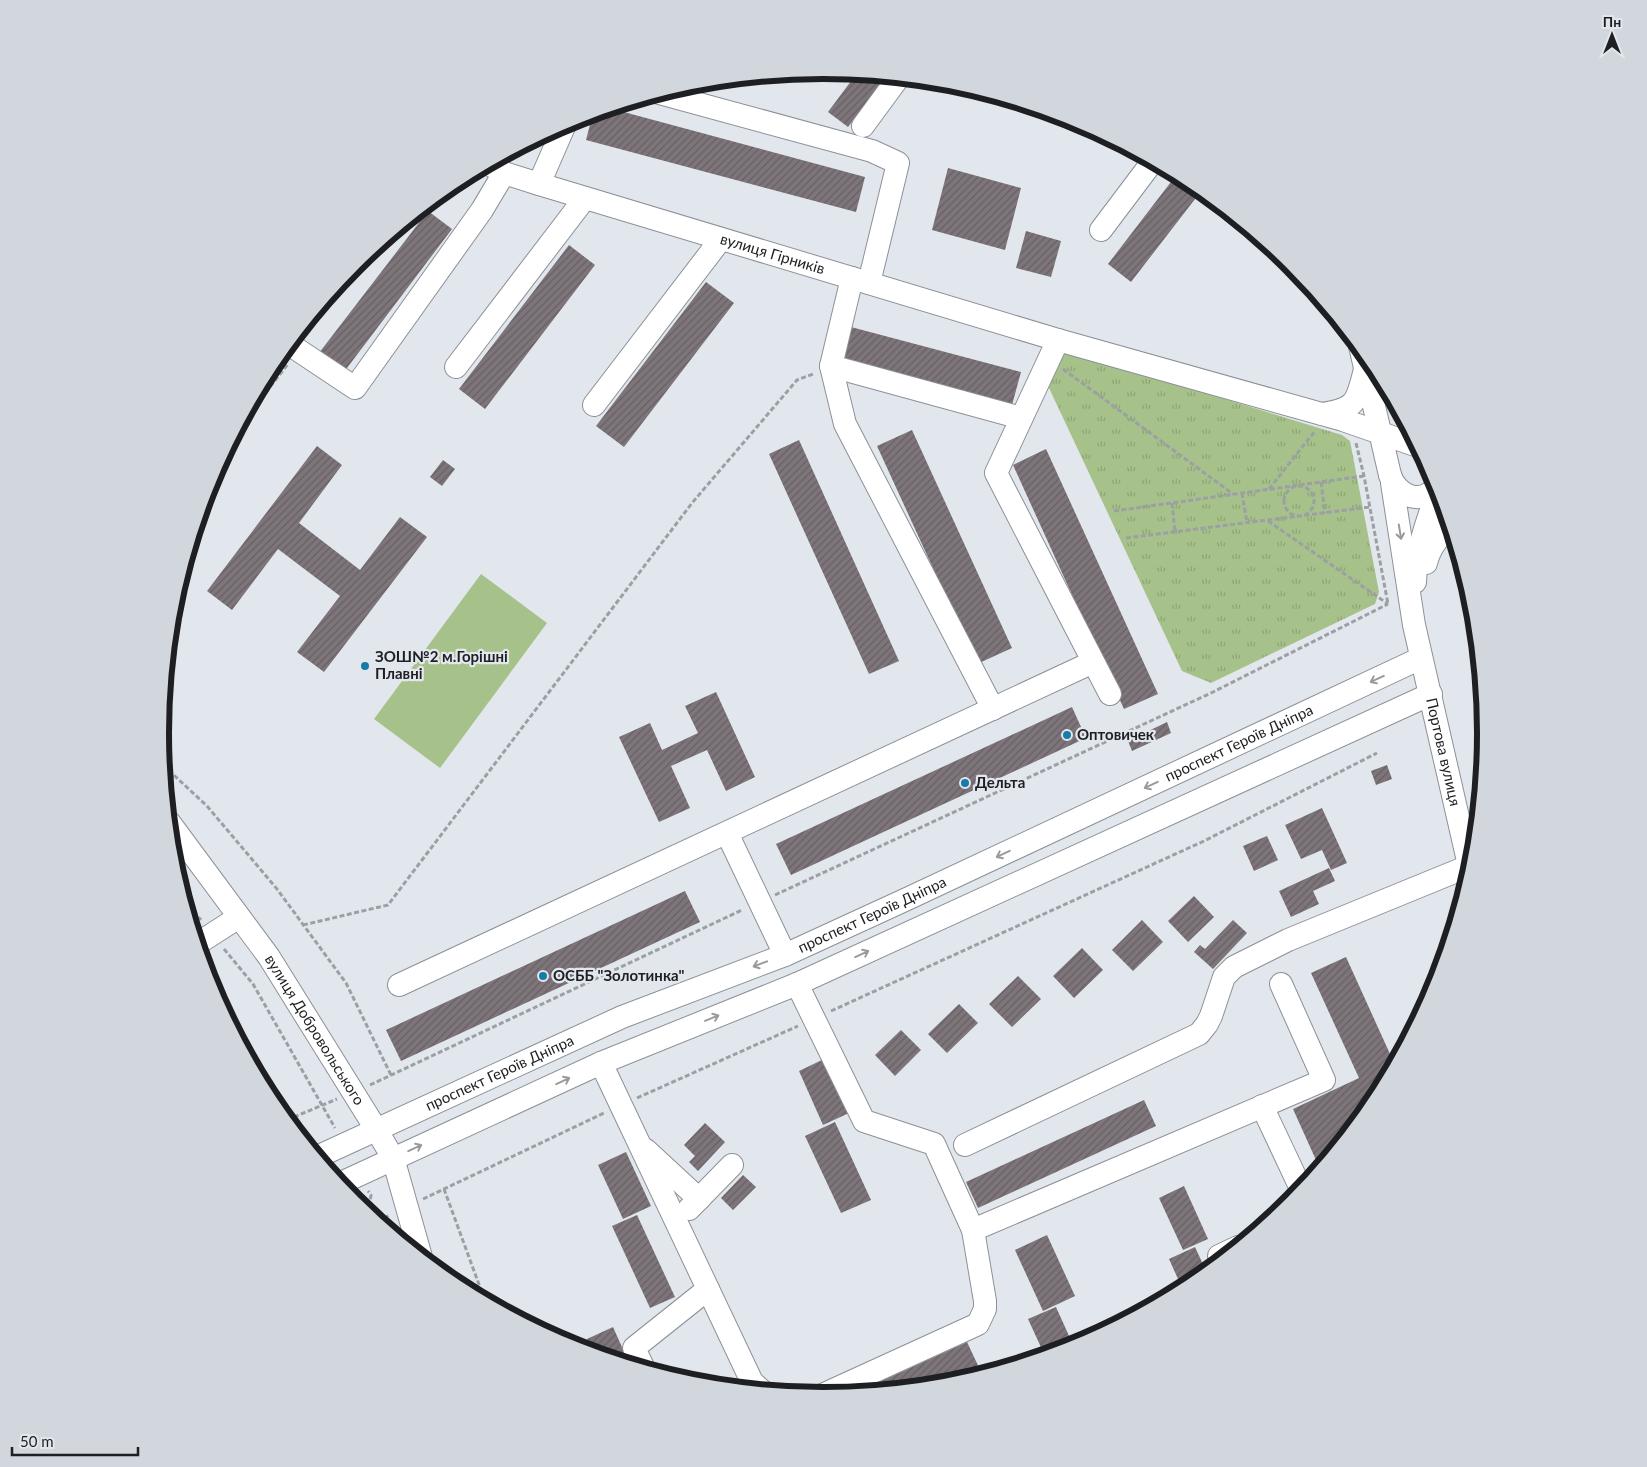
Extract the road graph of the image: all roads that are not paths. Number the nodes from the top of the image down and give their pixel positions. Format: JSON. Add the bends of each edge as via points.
{"nodes":[{"id":1,"x":894,"y":83,"type":"edge"},
{"id":2,"x":672,"y":97,"type":"edge"},
{"id":3,"x":863,"y":126,"type":"dead end"},
{"id":4,"x":561,"y":134,"type":"edge"},
{"id":5,"x":1150,"y":165,"type":"edge"},
{"id":6,"x":497,"y":168,"type":"edge"},
{"id":7,"x":539,"y":184,"type":"junction"},
{"id":8,"x":585,"y":198,"type":"junction"},
{"id":9,"x":1102,"y":230,"type":"dead end"},
{"id":10,"x":721,"y":239,"type":"junction"},
{"id":11,"x":860,"y":281,"type":"junction"},
{"id":12,"x":295,"y":348,"type":"edge"},
{"id":13,"x":1053,"y":350,"type":"junction"},
{"id":14,"x":1364,"y":364,"type":"edge"},
{"id":15,"x":831,"y":366,"type":"junction"},
{"id":16,"x":456,"y":367,"type":"dead end"},
{"id":17,"x":1365,"y":369,"type":"junction"},
{"id":18,"x":594,"y":405,"type":"dead end"},
{"id":19,"x":1021,"y":418,"type":"junction"},
{"id":20,"x":1343,"y":420,"type":"junction"},
{"id":21,"x":1318,"y":422,"type":"junction"},
{"id":22,"x":1380,"y":433,"type":"junction"},
{"id":23,"x":1411,"y":443,"type":"edge"},
{"id":24,"x":1412,"y":445,"type":"edge"},
{"id":25,"x":1390,"y":475,"type":"junction"},
{"id":26,"x":1432,"y":492,"type":"edge"},
{"id":27,"x":1433,"y":496,"type":"edge"},
{"id":28,"x":1446,"y":530,"type":"edge"},
{"id":29,"x":1414,"y":626,"type":"junction"},
{"id":30,"x":1421,"y":658,"type":"junction"},
{"id":31,"x":1093,"y":662,"type":"junction"},
{"id":32,"x":1110,"y":694,"type":"dead end"},
{"id":33,"x":1431,"y":694,"type":"junction"},
{"id":34,"x":993,"y":709,"type":"junction"},
{"id":35,"x":176,"y":832,"type":"edge"},
{"id":36,"x":727,"y":833,"type":"junction"},
{"id":37,"x":1467,"y":856,"type":"edge"},
{"id":38,"x":1463,"y":873,"type":"edge"},
{"id":39,"x":239,"y":916,"type":"junction"},
{"id":40,"x":205,"y":939,"type":"edge"},
{"id":41,"x":785,"y":955,"type":"junction"},
{"id":42,"x":797,"y":984,"type":"junction"},
{"id":43,"x":1281,"y":984,"type":"dead end"},
{"id":44,"x":400,"y":985,"type":"dead end"},
{"id":45,"x":601,"y":1063,"type":"junction"},
{"id":46,"x":1262,"y":1106,"type":"junction"},
{"id":47,"x":376,"y":1129,"type":"junction"},
{"id":48,"x":638,"y":1142,"type":"junction"},
{"id":49,"x":965,"y":1145,"type":"dead end"},
{"id":50,"x":322,"y":1154,"type":"edge"},
{"id":51,"x":393,"y":1158,"type":"junction"},
{"id":52,"x":732,"y":1165,"type":"dead end"},
{"id":53,"x":346,"y":1180,"type":"edge"},
{"id":54,"x":1298,"y":1183,"type":"edge"},
{"id":55,"x":699,"y":1199,"type":"junction"},
{"id":56,"x":676,"y":1222,"type":"junction"},
{"id":57,"x":973,"y":1230,"type":"junction"},
{"id":58,"x":418,"y":1248,"type":"edge"},
{"id":59,"x":708,"y":1289,"type":"junction"},
{"id":60,"x":641,"y":1362,"type":"edge"},
{"id":61,"x":755,"y":1385,"type":"edge"},
{"id":62,"x":836,"y":1388,"type":"edge"}],
"edges":[{"from":1,"to":3,"type":"street"},
{"from":2,"to":11,"type":"street","via":[[872,151],[898,163]]},
{"from":4,"to":7,"type":"street"},
{"from":5,"to":9,"type":"street"},
{"from":6,"to":7,"type":"street","name":"вулиця Гірників"},
{"from":6,"to":12,"type":"street","via":[[482,210],[355,388]]},
{"from":7,"to":8,"type":"street","name":"вулиця Гірників"},
{"from":8,"to":10,"type":"street","name":"вулиця Гірників"},
{"from":8,"to":16,"type":"street"},
{"from":10,"to":11,"type":"street","name":"вулиця Гірників"},
{"from":10,"to":18,"type":"street"},
{"from":11,"to":13,"type":"street","name":"вулиця Гірників"},
{"from":11,"to":15,"type":"street"},
{"from":13,"to":19,"type":"street"},
{"from":13,"to":21,"type":"street","name":"вулиця Гірників"},
{"from":14,"to":17,"type":"street"},
{"from":15,"to":19,"type":"street"},
{"from":15,"to":34,"type":"street","via":[[845,424]]},
{"from":17,"to":21,"type":"street","via":[[1358,394],[1347,408]]},
{"from":17,"to":22,"type":"street"},
{"from":19,"to":31,"type":"street","via":[[996,472]]},
{"from":20,"to":21,"type":"street","name":"вулиця Гірників"},
{"from":20,"to":22,"type":"street"},
{"from":20,"to":25,"type":"street","via":[[1364,432],[1377,446]]},
{"from":22,"to":23,"type":"street"},
{"from":22,"to":25,"type":"street"},
{"from":24,"to":25,"type":"street","via":[[1398,451],[1390,466]]},
{"from":25,"to":26,"type":"street","via":[[1405,495],[1413,497]]},
{"from":25,"to":29,"type":"street","one_way":true},
{"from":27,"to":29,"type":"street","via":[[1418,556]]},
{"from":28,"to":29,"type":"street","via":[[1430,550]]},
{"from":29,"to":30,"type":"street","name":"Портова вулиця"},
{"from":30,"to":33,"type":"street","name":"Портова вулиця"},
{"from":30,"to":41,"type":"street","name":"проспект Героїв Дніпра","one_way":true},
{"from":31,"to":32,"type":"street"},
{"from":31,"to":34,"type":"street"},
{"from":33,"to":37,"type":"street","name":"Портова вулиця"},
{"from":42,"to":33,"type":"street","name":"проспект Героїв Дніпра","one_way":true},
{"from":34,"to":36,"type":"street"},
{"from":35,"to":39,"type":"street","name":"вулиця Добровольського"},
{"from":36,"to":41,"type":"street"},
{"from":36,"to":44,"type":"street"},
{"from":38,"to":49,"type":"street","via":[[1288,940],[1234,967],[1224,977],[1208,1024],[1199,1034]]},
{"from":39,"to":40,"type":"street"},
{"from":39,"to":47,"type":"street","name":"вулиця Добровольського","via":[[269,957]]},
{"from":41,"to":47,"type":"street","name":"проспект Героїв Дніпра","one_way":true,"via":[[622,1017]]},
{"from":45,"to":42,"type":"street","name":"проспект Героїв Дніпра","one_way":true},
{"from":42,"to":57,"type":"street","via":[[864,1121],[934,1144]]},
{"from":43,"to":46,"type":"street","via":[[1324,1080]]},
{"from":45,"to":48,"type":"street"},
{"from":51,"to":45,"type":"street","name":"проспект Героїв Дніпра","one_way":true},
{"from":46,"to":54,"type":"street"},
{"from":46,"to":57,"type":"street"},
{"from":47,"to":50,"type":"street","name":"проспект Героїв Дніпра"},
{"from":47,"to":51,"type":"street","name":"вулиця Добровольського"},
{"from":48,"to":55,"type":"street"},
{"from":48,"to":56,"type":"street"},
{"from":51,"to":53,"type":"street","name":"проспект Героїв Дніпра"},
{"from":51,"to":58,"type":"street","name":"вулиця Добровольського"},
{"from":52,"to":55,"type":"street"},
{"from":55,"to":56,"type":"street"},
{"from":56,"to":59,"type":"street"},
{"from":57,"to":62,"type":"street","via":[[985,1301],[978,1324]]},
{"from":59,"to":60,"type":"street","via":[[634,1348]]},
{"from":59,"to":61,"type":"street"}]}
